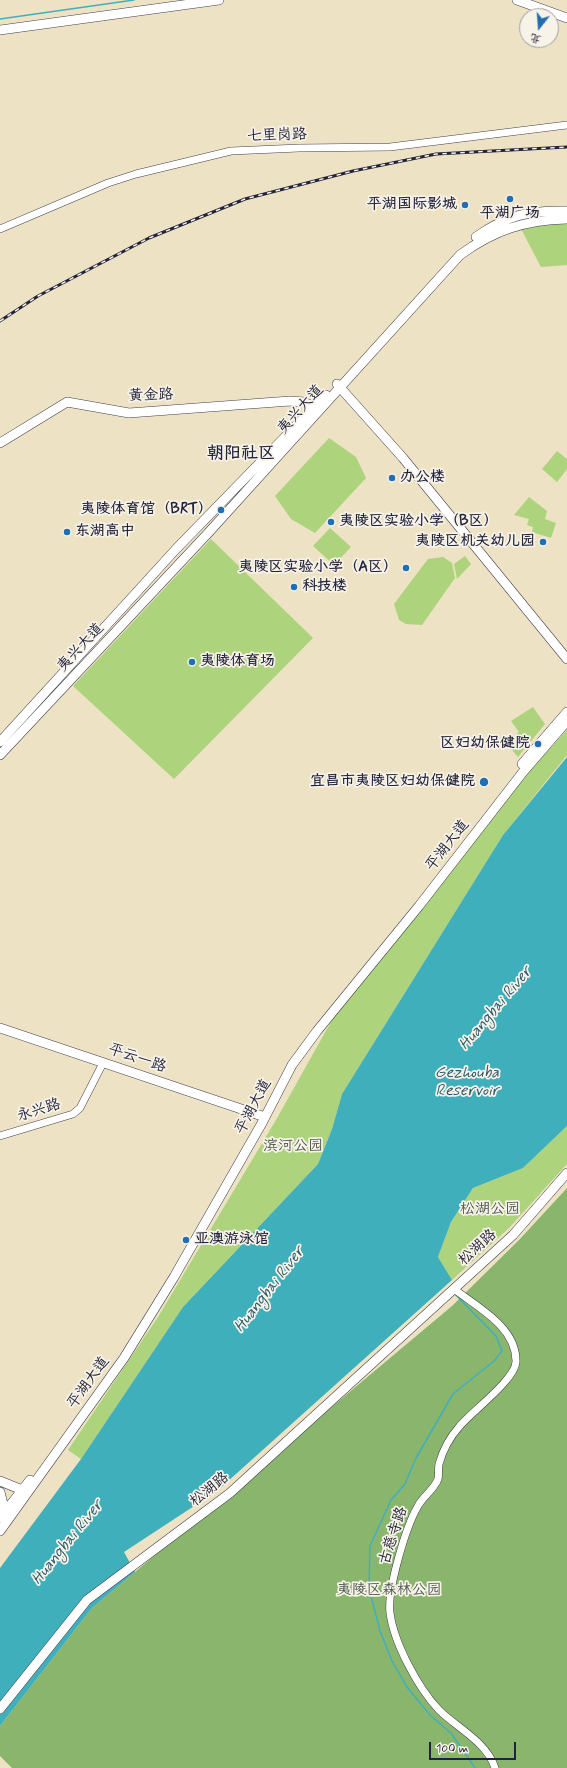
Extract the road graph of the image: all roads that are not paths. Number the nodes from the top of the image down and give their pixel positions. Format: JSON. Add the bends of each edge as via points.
{"nodes":[{"id":1,"x":219,"y":0,"type":"edge"},
{"id":2,"x":517,"y":0,"type":"edge"},
{"id":3,"x":529,"y":0,"type":"edge"},
{"id":4,"x":567,"y":14,"type":"edge"},
{"id":5,"x":567,"y":18,"type":"edge"},
{"id":6,"x":0,"y":30,"type":"edge"},
{"id":7,"x":567,"y":124,"type":"edge"},
{"id":8,"x":567,"y":211,"type":"edge"},
{"id":9,"x":567,"y":219,"type":"edge"},
{"id":10,"x":0,"y":229,"type":"edge"},
{"id":11,"x":338,"y":386,"type":"junction"},
{"id":12,"x":314,"y":407,"type":"junction"},
{"id":13,"x":0,"y":443,"type":"edge"},
{"id":14,"x":567,"y":659,"type":"edge"},
{"id":15,"x":567,"y":712,"type":"edge"},
{"id":16,"x":567,"y":721,"type":"edge"},
{"id":17,"x":0,"y":742,"type":"edge"},
{"id":18,"x":0,"y":756,"type":"edge"},
{"id":19,"x":0,"y":1028,"type":"edge"},
{"id":20,"x":0,"y":1033,"type":"edge"},
{"id":21,"x":102,"y":1065,"type":"junction"},
{"id":22,"x":261,"y":1119,"type":"junction"},
{"id":23,"x":0,"y":1136,"type":"edge"},
{"id":24,"x":567,"y":1172,"type":"edge"},
{"id":25,"x":454,"y":1289,"type":"junction"},
{"id":26,"x":0,"y":1481,"type":"edge"},
{"id":27,"x":0,"y":1487,"type":"edge"},
{"id":28,"x":0,"y":1492,"type":"edge"},
{"id":29,"x":24,"y":1494,"type":"junction"},
{"id":30,"x":0,"y":1517,"type":"edge"},
{"id":31,"x":0,"y":1531,"type":"edge"},
{"id":32,"x":0,"y":1709,"type":"edge"},
{"id":33,"x":495,"y":1768,"type":"edge"}],
"edges":[{"from":1,"to":6,"type":"main road"},
{"from":2,"to":5,"type":"main road"},
{"from":3,"to":4,"type":"main road"},
{"from":7,"to":10,"type":"street","name":"七里岗路","via":[[390,147],[231,151],[108,183]]},
{"from":8,"to":11,"type":"main road","name":"夷兴大道","via":[[535,211],[520,214],[471,241],[457,252]]},
{"from":9,"to":11,"type":"main road","name":"夷兴大道","via":[[544,219],[518,224],[487,237],[460,255]]},
{"from":11,"to":12,"type":"main road","name":"夷兴大道"},
{"from":11,"to":14,"type":"main road","via":[[403,458]]},
{"from":11,"to":18,"type":"main road","name":"夷兴大道","via":[[210,531]]},
{"from":12,"to":13,"type":"main road","name":"黄金路","via":[[304,402],[290,401],[129,413],[67,402]]},
{"from":12,"to":17,"type":"main road","name":"夷兴大道","via":[[177,548]]},
{"from":15,"to":22,"type":"main road","name":"平湖大道","via":[[519,768],[391,935],[313,1028],[289,1062]]},
{"from":16,"to":22,"type":"main road","name":"平湖大道","via":[[523,772],[419,906],[317,1031],[292,1064]]},
{"from":19,"to":21,"type":"main road","name":"平云一路"},
{"from":20,"to":21,"type":"main road","name":"平云一路"},
{"from":21,"to":22,"type":"main road","name":"平云一路"},
{"from":21,"to":23,"type":"street","name":"永兴路","via":[[80,1108],[73,1114]]},
{"from":22,"to":29,"type":"main road","name":"平湖大道","via":[[170,1276],[120,1356]]},
{"from":24,"to":25,"type":"main road","name":"松湖路","via":[[513,1235]]},
{"from":25,"to":32,"type":"main road","name":"松湖路","via":[[230,1493],[86,1600]]},
{"from":25,"to":33,"type":"street","name":"古慈寺路","via":[[504,1328],[512,1342],[516,1362],[510,1376],[459,1426],[446,1443],[439,1465],[438,1479],[418,1505],[406,1535],[396,1570],[390,1613],[414,1677],[439,1710],[485,1750]]},
{"from":26,"to":29,"type":"main road"},
{"from":27,"to":29,"type":"main road"},
{"from":28,"to":30,"type":"main road","via":[[4,1504]]},
{"from":29,"to":30,"type":"main road","name":"平湖大道"},
{"from":29,"to":31,"type":"main road","name":"平湖大道"}]}
